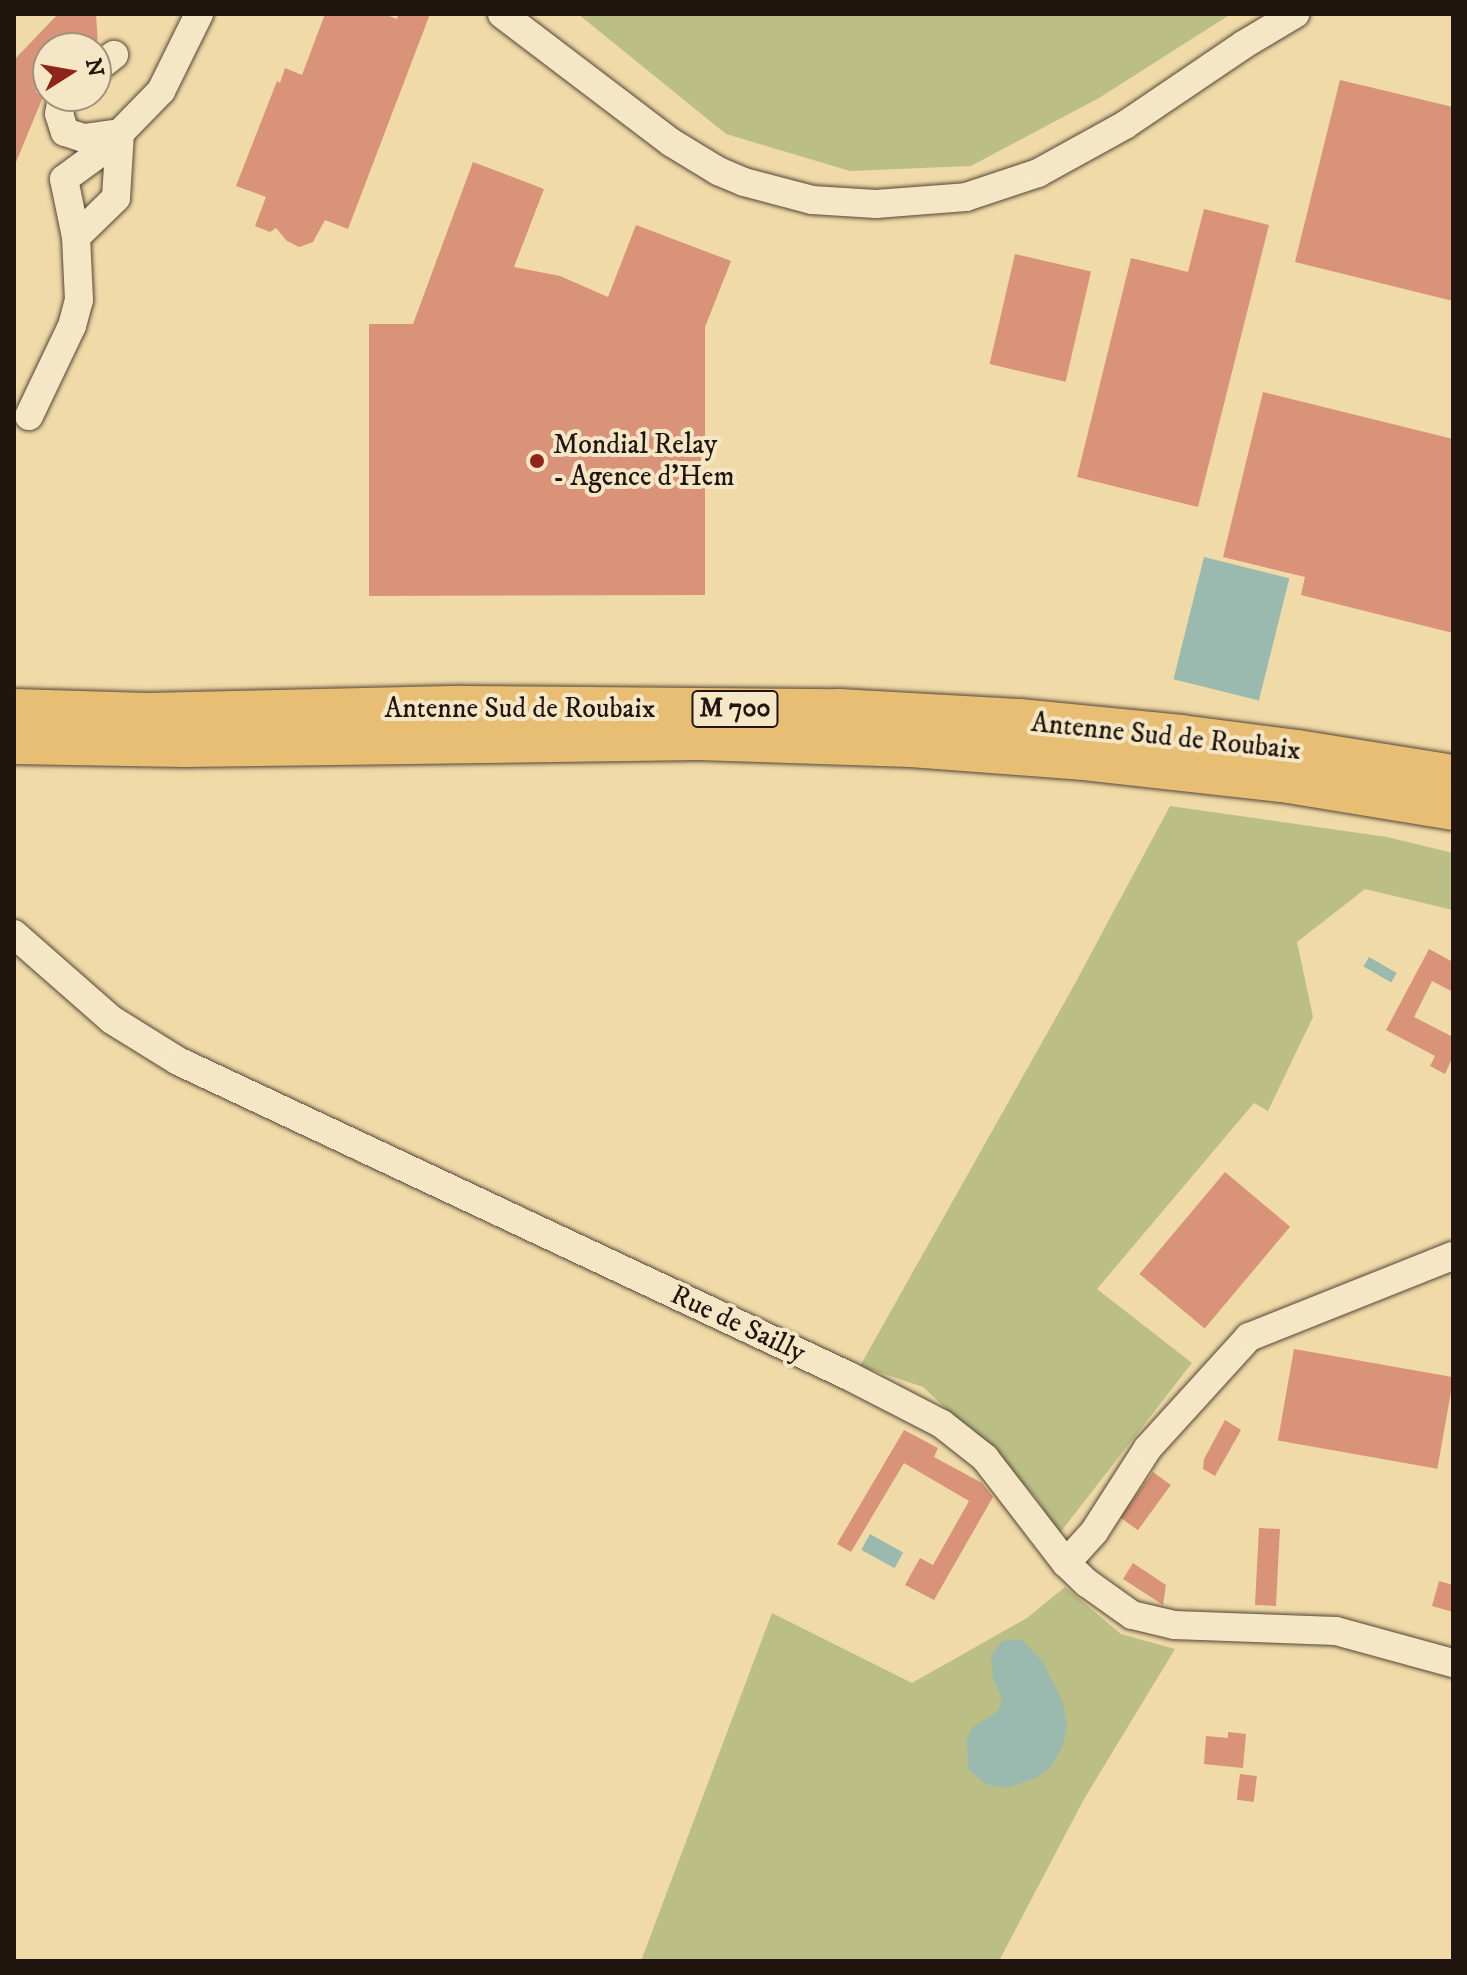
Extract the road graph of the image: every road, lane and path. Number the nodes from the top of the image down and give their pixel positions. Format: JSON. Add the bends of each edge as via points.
{"nodes":[{"id":1,"x":199,"y":14,"type":"edge"},
{"id":2,"x":502,"y":14,"type":"edge"},
{"id":3,"x":1295,"y":14,"type":"edge"},
{"id":4,"x":59,"y":112,"type":"edge"},
{"id":5,"x":120,"y":133,"type":"junction"},
{"id":6,"x":76,"y":237,"type":"junction"},
{"id":7,"x":29,"y":416,"type":"dead end"},
{"id":8,"x":14,"y":710,"type":"edge"},
{"id":9,"x":14,"y":743,"type":"edge"},
{"id":10,"x":1453,"y":776,"type":"edge"},
{"id":11,"x":1453,"y":809,"type":"edge"},
{"id":12,"x":14,"y":934,"type":"edge"},
{"id":13,"x":1453,"y":1256,"type":"edge"},
{"id":14,"x":1066,"y":1563,"type":"junction"},
{"id":15,"x":1453,"y":1663,"type":"edge"}],
"edges":[{"from":1,"to":5,"type":"street","via":[[161,91]]},
{"from":2,"to":3,"type":"street","via":[[672,143],[718,171],[812,200],[876,204],[966,197],[1038,173],[1125,125]]},
{"from":4,"to":5,"type":"street","via":[[65,132],[84,138]]},
{"from":5,"to":6,"type":"street","via":[[116,198]]},
{"from":5,"to":6,"type":"street","via":[[64,179]]},
{"from":6,"to":7,"type":"street","via":[[79,300]]},
{"from":8,"to":10,"type":"highway","name":"Antenne Sud de Roubaix","number":"M 700","via":[[839,710],[1165,735]]},
{"from":9,"to":11,"type":"highway","name":"Antenne Sud de Roubaix","number":"M 700","via":[[699,739],[911,746],[1269,779]]},
{"from":12,"to":14,"type":"street","name":"Rue de Sailly","via":[[112,1020],[178,1061],[942,1424],[985,1458]]},
{"from":13,"to":14,"type":"street","via":[[1249,1337],[1148,1448],[1094,1532]]},
{"from":14,"to":15,"type":"street","name":"Rue de Sailly","via":[[1110,1602],[1153,1622],[1336,1631]]}]}
